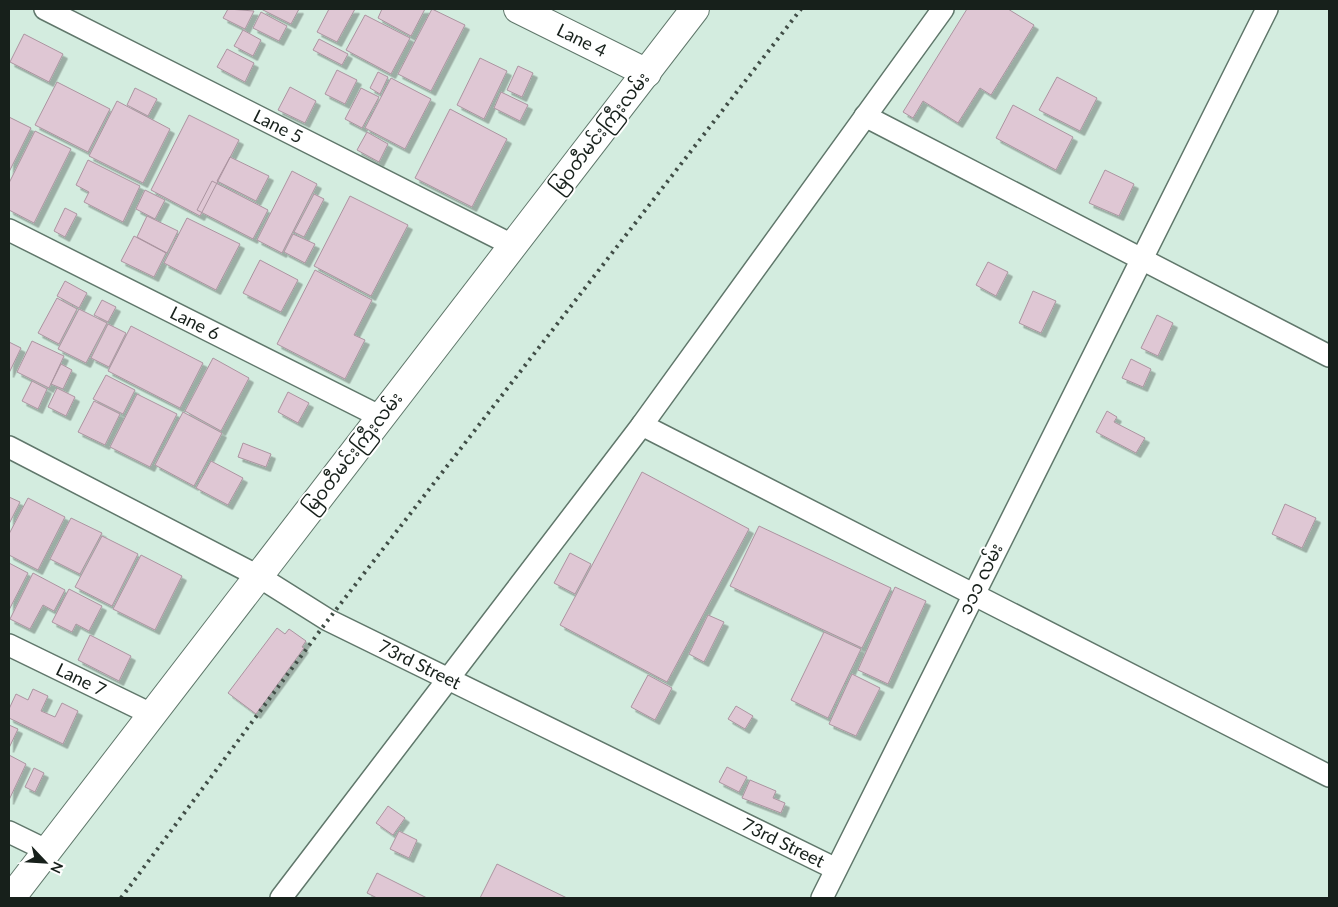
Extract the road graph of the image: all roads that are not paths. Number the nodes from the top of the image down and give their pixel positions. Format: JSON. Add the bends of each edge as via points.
{"nodes":[{"id":1,"x":45,"y":9,"type":"edge"},
{"id":2,"x":518,"y":9,"type":"edge"},
{"id":3,"x":695,"y":9,"type":"edge"},
{"id":4,"x":942,"y":9,"type":"edge"},
{"id":5,"x":1267,"y":9,"type":"edge"},
{"id":6,"x":647,"y":73,"type":"junction"},
{"id":7,"x":865,"y":116,"type":"junction"},
{"id":8,"x":9,"y":230,"type":"edge"},
{"id":9,"x":512,"y":245,"type":"junction"},
{"id":10,"x":1140,"y":259,"type":"junction"},
{"id":11,"x":1329,"y":356,"type":"edge"},
{"id":12,"x":381,"y":417,"type":"junction"},
{"id":13,"x":642,"y":425,"type":"junction"},
{"id":14,"x":9,"y":447,"type":"edge"},
{"id":15,"x":258,"y":576,"type":"junction"},
{"id":16,"x":973,"y":594,"type":"junction"},
{"id":17,"x":9,"y":645,"type":"edge"},
{"id":18,"x":449,"y":677,"type":"junction"},
{"id":19,"x":152,"y":715,"type":"junction"},
{"id":20,"x":1329,"y":776,"type":"edge"},
{"id":21,"x":9,"y":832,"type":"edge"},
{"id":22,"x":48,"y":851,"type":"junction"},
{"id":23,"x":836,"y":869,"type":"junction"},
{"id":24,"x":11,"y":898,"type":"edge"},
{"id":25,"x":281,"y":898,"type":"edge"},
{"id":26,"x":822,"y":898,"type":"edge"}],
"edges":[{"from":1,"to":9,"type":"street","name":"Lane 5"},
{"from":2,"to":6,"type":"main road","name":"Lane 4"},
{"from":3,"to":6,"type":"main road","name":"မြဝတီမင်းကြီးလမ်း"},
{"from":4,"to":7,"type":"street"},
{"from":5,"to":10,"type":"street","name":"၁၁၁ လမ်း"},
{"from":6,"to":9,"type":"main road","name":"မြဝတီမင်းကြီးလမ်း"},
{"from":7,"to":10,"type":"street"},
{"from":7,"to":13,"type":"street"},
{"from":8,"to":12,"type":"street","name":"Lane 6"},
{"from":9,"to":12,"type":"main road","name":"မြဝတီမင်းကြီးလမ်း"},
{"from":10,"to":11,"type":"street"},
{"from":10,"to":16,"type":"street","name":"၁၁၁ လမ်း"},
{"from":12,"to":15,"type":"main road","name":"မြဝတီမင်းကြီးလမ်း"},
{"from":13,"to":16,"type":"street"},
{"from":13,"to":18,"type":"street"},
{"from":14,"to":15,"type":"street","name":"73rd Street"},
{"from":15,"to":18,"type":"street","name":"73rd Street","via":[[328,620]]},
{"from":15,"to":19,"type":"main road","name":"မြဝတီမင်းကြီးလမ်း"},
{"from":16,"to":20,"type":"street"},
{"from":16,"to":23,"type":"street","name":"၁၁၁ လမ်း"},
{"from":17,"to":19,"type":"street","name":"Lane 7"},
{"from":18,"to":23,"type":"street","name":"73rd Street"},
{"from":18,"to":25,"type":"street"},
{"from":19,"to":22,"type":"main road","name":"မြဝတီမင်းကြီးလမ်း"},
{"from":21,"to":22,"type":"street"},
{"from":22,"to":24,"type":"main road","name":"မြဝတီမင်းကြီးလမ်း"},
{"from":23,"to":26,"type":"street","name":"၁၁၁ လမ်း"}]}
